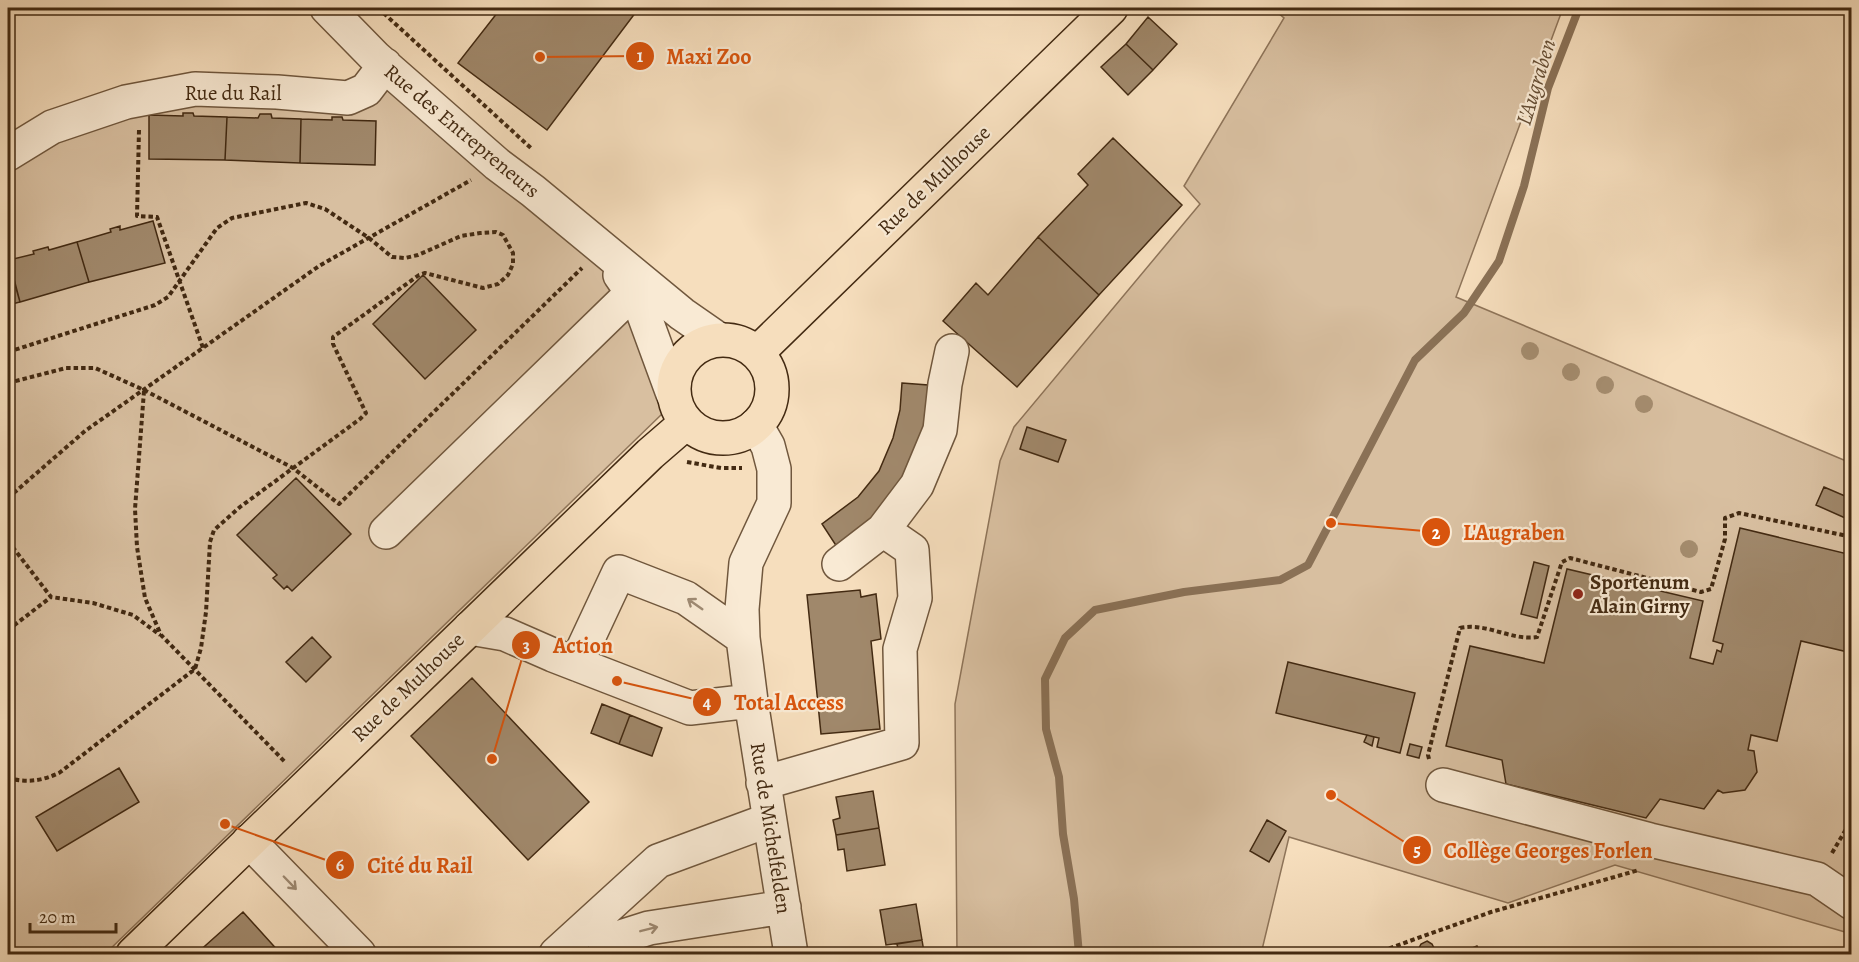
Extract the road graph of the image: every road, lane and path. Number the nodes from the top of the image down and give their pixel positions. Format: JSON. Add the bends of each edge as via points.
{"nodes":[{"id":1,"x":327,"y":8,"type":"edge"},
{"id":2,"x":1111,"y":8,"type":"edge"},
{"id":3,"x":385,"y":65,"type":"junction"},
{"id":4,"x":140,"y":99,"type":"junction"},
{"id":5,"x":8,"y":154,"type":"edge"},
{"id":6,"x":497,"y":164,"type":"junction"},
{"id":7,"x":369,"y":238,"type":"junction"},
{"id":8,"x":602,"y":249,"type":"junction"},
{"id":9,"x":179,"y":281,"type":"junction"},
{"id":10,"x":632,"y":293,"type":"junction"},
{"id":11,"x":718,"y":339,"type":"junction"},
{"id":12,"x":203,"y":348,"type":"junction"},
{"id":13,"x":952,"y":351,"type":"dead end"},
{"id":14,"x":8,"y":352,"type":"edge"},
{"id":15,"x":757,"y":353,"type":"junction"},
{"id":16,"x":8,"y":383,"type":"edge"},
{"id":17,"x":144,"y":390,"type":"junction"},
{"id":18,"x":680,"y":408,"type":"junction"},
{"id":19,"x":756,"y":425,"type":"junction"},
{"id":20,"x":293,"y":468,"type":"junction"},
{"id":21,"x":8,"y":498,"type":"edge"},
{"id":22,"x":883,"y":530,"type":"junction"},
{"id":23,"x":386,"y":532,"type":"dead end"},
{"id":24,"x":1851,"y":537,"type":"edge"},
{"id":25,"x":8,"y":541,"type":"edge"},
{"id":26,"x":839,"y":564,"type":"dead end"},
{"id":27,"x":51,"y":597,"type":"junction"},
{"id":28,"x":470,"y":628,"type":"junction"},
{"id":29,"x":8,"y":630,"type":"edge"},
{"id":30,"x":161,"y":635,"type":"junction"},
{"id":31,"x":743,"y":638,"type":"junction"},
{"id":32,"x":576,"y":664,"type":"junction"},
{"id":33,"x":195,"y":669,"type":"junction"},
{"id":34,"x":751,"y":701,"type":"junction"},
{"id":35,"x":8,"y":778,"type":"edge"},
{"id":36,"x":309,"y":783,"type":"junction"},
{"id":37,"x":763,"y":783,"type":"junction"},
{"id":38,"x":1443,"y":785,"type":"joint"},
{"id":39,"x":1851,"y":819,"type":"edge"},
{"id":40,"x":769,"y":820,"type":"junction"},
{"id":41,"x":1650,"y":840,"type":"junction"},
{"id":42,"x":249,"y":841,"type":"junction"},
{"id":43,"x":1817,"y":879,"type":"junction"},
{"id":44,"x":1851,"y":903,"type":"edge"},
{"id":45,"x":784,"y":907,"type":"junction"},
{"id":46,"x":133,"y":954,"type":"edge"},
{"id":47,"x":359,"y":954,"type":"edge"},
{"id":48,"x":556,"y":954,"type":"edge"},
{"id":49,"x":607,"y":954,"type":"edge"},
{"id":50,"x":790,"y":954,"type":"edge"},
{"id":51,"x":1376,"y":954,"type":"edge"}],
"edges":[{"from":1,"to":3,"type":"street","name":"Rue des Entrepreneurs"},
{"from":2,"to":15,"type":"main road","name":"Rue de Mulhouse"},
{"from":3,"to":4,"type":"street","name":"Rue du Rail","via":[[366,90],[348,98],[195,89]]},
{"from":3,"to":6,"type":"street","name":"Rue des Entrepreneurs"},
{"from":4,"to":5,"type":"street","name":"Rue du Rail","via":[[52,127]]},
{"from":4,"to":9,"type":"path","via":[[137,216],[157,217]]},
{"from":6,"to":7,"type":"path"},
{"from":6,"to":8,"type":"street","name":"Rue des Entrepreneurs"},
{"from":7,"to":9,"type":"path","via":[[325,209],[306,203],[232,218],[217,228]]},
{"from":7,"to":12,"type":"path","via":[[319,266]]},
{"from":7,"to":20,"type":"path","via":[[392,257],[405,258],[461,236],[496,232],[510,246],[513,264],[498,284],[483,288],[419,274],[338,332],[333,344],[366,413]]},
{"from":8,"to":10,"type":"street","name":"Rue des Entrepreneurs"},
{"from":8,"to":11,"type":"street","name":"Rue des Entrepreneurs"},
{"from":8,"to":20,"type":"path","via":[[339,504]]},
{"from":9,"to":12,"type":"path"},
{"from":9,"to":14,"type":"path","via":[[168,297],[155,305]]},
{"from":10,"to":18,"type":"street","name":"Rue des Entrepreneurs","via":[[640,304]]},
{"from":10,"to":23,"type":"street"},
{"from":11,"to":15,"type":"main road","via":[[734,340]]},
{"from":11,"to":18,"type":"main road","via":[[703,343],[680,364],[674,378]]},
{"from":12,"to":17,"type":"path"},
{"from":13,"to":22,"type":"street","via":[[940,430],[917,485]]},
{"from":15,"to":19,"type":"main road","via":[[770,373],[773,390],[769,408]]},
{"from":16,"to":17,"type":"path","via":[[66,368],[95,368]]},
{"from":17,"to":20,"type":"path"},
{"from":17,"to":21,"type":"path","via":[[85,431]]},
{"from":17,"to":30,"type":"path","via":[[135,508],[137,547],[145,598]]},
{"from":18,"to":19,"type":"main road","via":[[698,432],[714,438],[747,433]]},
{"from":18,"to":28,"type":"main road","name":"Rue de Mulhouse","via":[[650,454]]},
{"from":19,"to":31,"type":"street","name":"Rue de Michelfelden","via":[[768,446],[774,469],[774,503],[746,563]]},
{"from":20,"to":33,"type":"path","via":[[214,530],[206,612]]},
{"from":22,"to":26,"type":"street"},
{"from":22,"to":37,"type":"street","via":[[912,550],[915,598],[900,650],[902,743]]},
{"from":24,"to":38,"type":"path","via":[[1739,513],[1725,518],[1725,539],[1711,589],[1701,592],[1570,558],[1562,562],[1537,637],[1526,639],[1472,626],[1460,628],[1428,755],[1431,770]]},
{"from":25,"to":27,"type":"path"},
{"from":27,"to":29,"type":"path"},
{"from":27,"to":30,"type":"path","via":[[93,603],[133,615]]},
{"from":28,"to":32,"type":"street","via":[[505,634]]},
{"from":28,"to":36,"type":"main road","name":"Rue de Mulhouse"},
{"from":30,"to":33,"type":"path"},
{"from":31,"to":32,"type":"street","one_way":true,"via":[[686,598],[619,572]]},
{"from":31,"to":34,"type":"street","name":"Rue de Michelfelden"},
{"from":32,"to":34,"type":"street","via":[[690,708]]},
{"from":33,"to":35,"type":"path","via":[[59,774],[42,781]]},
{"from":33,"to":36,"type":"path"},
{"from":34,"to":37,"type":"street","name":"Rue de Michelfelden"},
{"from":36,"to":42,"type":"main road","name":"Rue de Mulhouse"},
{"from":37,"to":40,"type":"street","name":"Rue de Michelfelden"},
{"from":38,"to":41,"type":"street"},
{"from":39,"to":43,"type":"path"},
{"from":40,"to":45,"type":"street","name":"Rue de Michelfelden"},
{"from":40,"to":48,"type":"street","via":[[658,861]]},
{"from":41,"to":43,"type":"street"},
{"from":41,"to":51,"type":"path","via":[[1639,871],[1491,912]]},
{"from":42,"to":46,"type":"main road","name":"Rue de Mulhouse"},
{"from":42,"to":47,"type":"street","one_way":true},
{"from":43,"to":44,"type":"street"},
{"from":49,"to":45,"type":"street","one_way":true,"via":[[605,942],[649,928]]},
{"from":45,"to":50,"type":"street","name":"Rue de Michelfelden"}]}
